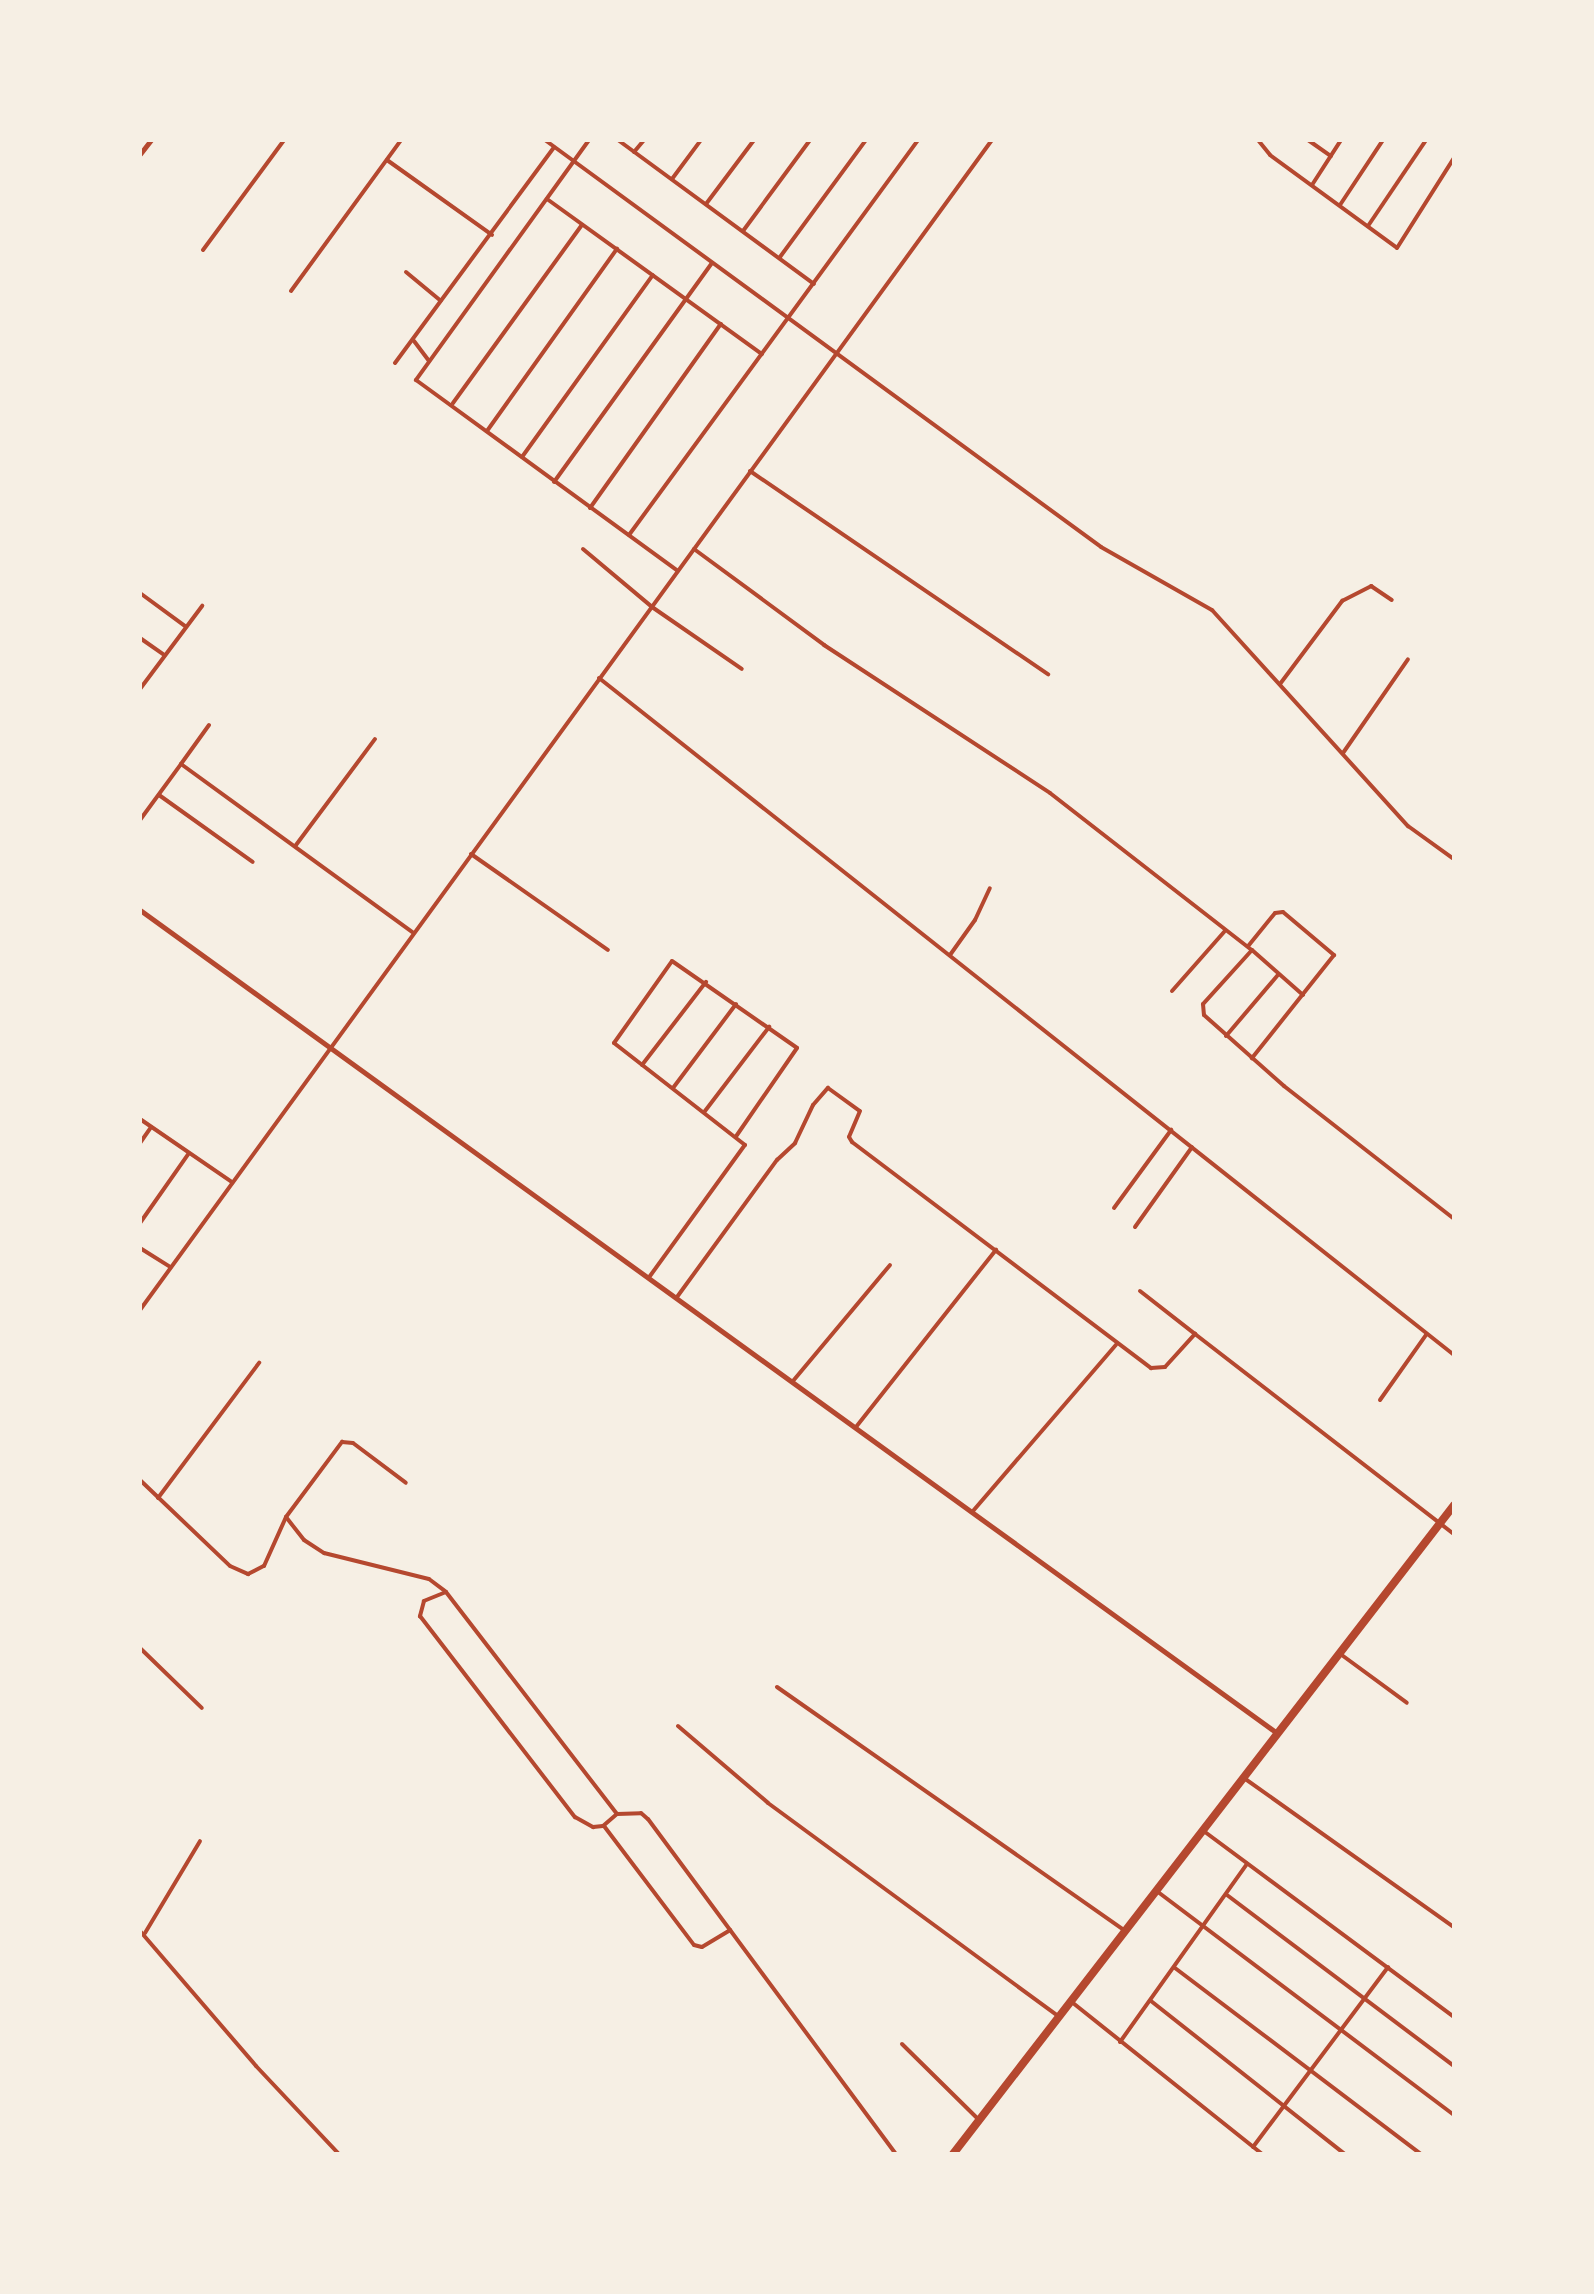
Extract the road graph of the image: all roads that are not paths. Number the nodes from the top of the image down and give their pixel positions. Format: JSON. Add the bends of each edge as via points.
{"nodes":[{"id":1,"x":151,"y":140,"type":"edge"},
{"id":2,"x":284,"y":140,"type":"edge"},
{"id":3,"x":401,"y":140,"type":"edge"},
{"id":4,"x":545,"y":140,"type":"edge"},
{"id":5,"x":589,"y":140,"type":"edge"},
{"id":6,"x":618,"y":140,"type":"edge"},
{"id":7,"x":644,"y":140,"type":"edge"},
{"id":8,"x":701,"y":140,"type":"edge"},
{"id":9,"x":754,"y":140,"type":"edge"},
{"id":10,"x":810,"y":140,"type":"edge"},
{"id":11,"x":866,"y":140,"type":"edge"},
{"id":12,"x":918,"y":140,"type":"edge"},
{"id":13,"x":992,"y":140,"type":"edge"},
{"id":14,"x":1258,"y":140,"type":"edge"},
{"id":15,"x":1308,"y":140,"type":"edge"},
{"id":16,"x":1342,"y":140,"type":"edge"},
{"id":17,"x":1382,"y":140,"type":"edge"},
{"id":18,"x":1426,"y":140,"type":"edge"},
{"id":19,"x":554,"y":146,"type":"junction"},
{"id":20,"x":634,"y":152,"type":"junction"},
{"id":21,"x":140,"y":154,"type":"edge"},
{"id":22,"x":1331,"y":156,"type":"junction"},
{"id":23,"x":1454,"y":158,"type":"edge"},
{"id":24,"x":387,"y":160,"type":"junction"},
{"id":25,"x":573,"y":161,"type":"junction"},
{"id":26,"x":672,"y":180,"type":"junction"},
{"id":27,"x":1312,"y":185,"type":"junction"},
{"id":28,"x":547,"y":199,"type":"junction"},
{"id":29,"x":706,"y":204,"type":"junction"},
{"id":30,"x":1340,"y":205,"type":"junction"},
{"id":31,"x":582,"y":225,"type":"junction"},
{"id":32,"x":1368,"y":226,"type":"junction"},
{"id":33,"x":744,"y":231,"type":"junction"},
{"id":34,"x":492,"y":235,"type":"junction"},
{"id":35,"x":202,"y":250,"type":"dead end"},
{"id":36,"x":617,"y":250,"type":"junction"},
{"id":37,"x":780,"y":257,"type":"junction"},
{"id":38,"x":712,"y":263,"type":"junction"},
{"id":39,"x":406,"y":272,"type":"dead end"},
{"id":40,"x":654,"y":275,"type":"junction"},
{"id":41,"x":814,"y":284,"type":"junction"},
{"id":42,"x":291,"y":291,"type":"dead end"},
{"id":43,"x":688,"y":299,"type":"junction"},
{"id":44,"x":442,"y":302,"type":"junction"},
{"id":45,"x":787,"y":319,"type":"junction"},
{"id":46,"x":721,"y":324,"type":"junction"},
{"id":47,"x":413,"y":340,"type":"junction"},
{"id":48,"x":835,"y":353,"type":"junction"},
{"id":49,"x":762,"y":354,"type":"junction"},
{"id":50,"x":429,"y":361,"type":"junction"},
{"id":51,"x":395,"y":363,"type":"dead end"},
{"id":52,"x":452,"y":405,"type":"junction"},
{"id":53,"x":487,"y":431,"type":"junction"},
{"id":54,"x":522,"y":457,"type":"junction"},
{"id":55,"x":750,"y":471,"type":"junction"},
{"id":56,"x":554,"y":482,"type":"junction"},
{"id":57,"x":590,"y":508,"type":"junction"},
{"id":58,"x":629,"y":535,"type":"junction"},
{"id":59,"x":583,"y":549,"type":"dead end"},
{"id":60,"x":694,"y":549,"type":"junction"},
{"id":61,"x":678,"y":571,"type":"junction"},
{"id":62,"x":140,"y":594,"type":"edge"},
{"id":63,"x":1392,"y":600,"type":"dead end"},
{"id":64,"x":202,"y":606,"type":"dead end"},
{"id":65,"x":652,"y":607,"type":"junction"},
{"id":66,"x":185,"y":626,"type":"junction"},
{"id":67,"x":140,"y":638,"type":"edge"},
{"id":68,"x":164,"y":655,"type":"junction"},
{"id":69,"x":1408,"y":659,"type":"dead end"},
{"id":70,"x":742,"y":669,"type":"dead end"},
{"id":71,"x":1048,"y":674,"type":"dead end"},
{"id":72,"x":599,"y":678,"type":"junction"},
{"id":73,"x":1280,"y":684,"type":"junction"},
{"id":74,"x":141,"y":685,"type":"edge"},
{"id":75,"x":209,"y":725,"type":"dead end"},
{"id":76,"x":375,"y":739,"type":"dead end"},
{"id":77,"x":1343,"y":753,"type":"junction"},
{"id":78,"x":181,"y":764,"type":"junction"},
{"id":79,"x":159,"y":794,"type":"junction"},
{"id":80,"x":140,"y":820,"type":"edge"},
{"id":81,"x":296,"y":845,"type":"junction"},
{"id":82,"x":470,"y":854,"type":"junction"},
{"id":83,"x":1454,"y":859,"type":"edge"},
{"id":84,"x":253,"y":862,"type":"dead end"},
{"id":85,"x":990,"y":888,"type":"dead end"},
{"id":86,"x":140,"y":910,"type":"edge"},
{"id":87,"x":1224,"y":932,"type":"junction"},
{"id":88,"x":413,"y":933,"type":"junction"},
{"id":89,"x":1250,"y":948,"type":"junction"},
{"id":90,"x":608,"y":950,"type":"dead end"},
{"id":91,"x":950,"y":955,"type":"junction"},
{"id":92,"x":1279,"y":973,"type":"junction"},
{"id":93,"x":707,"y":981,"type":"junction"},
{"id":94,"x":1172,"y":992,"type":"dead end"},
{"id":95,"x":1303,"y":996,"type":"junction"},
{"id":96,"x":736,"y":1003,"type":"junction"},
{"id":97,"x":769,"y":1027,"type":"junction"},
{"id":98,"x":1226,"y":1036,"type":"junction"},
{"id":99,"x":329,"y":1046,"type":"junction"},
{"id":100,"x":1252,"y":1058,"type":"junction"},
{"id":101,"x":642,"y":1066,"type":"junction"},
{"id":102,"x":673,"y":1088,"type":"junction"},
{"id":103,"x":705,"y":1111,"type":"junction"},
{"id":104,"x":140,"y":1119,"type":"edge"},
{"id":105,"x":151,"y":1127,"type":"junction"},
{"id":106,"x":1171,"y":1130,"type":"junction"},
{"id":107,"x":737,"y":1135,"type":"junction"},
{"id":108,"x":140,"y":1142,"type":"edge"},
{"id":109,"x":1192,"y":1147,"type":"junction"},
{"id":110,"x":190,"y":1152,"type":"junction"},
{"id":111,"x":232,"y":1182,"type":"junction"},
{"id":112,"x":1114,"y":1208,"type":"dead end"},
{"id":113,"x":1454,"y":1219,"type":"edge"},
{"id":114,"x":140,"y":1223,"type":"edge"},
{"id":115,"x":1135,"y":1228,"type":"dead end"},
{"id":116,"x":140,"y":1248,"type":"edge"},
{"id":117,"x":996,"y":1249,"type":"junction"},
{"id":118,"x":890,"y":1266,"type":"dead end"},
{"id":119,"x":171,"y":1268,"type":"junction"},
{"id":120,"x":650,"y":1276,"type":"junction"},
{"id":121,"x":1140,"y":1291,"type":"dead end"},
{"id":122,"x":677,"y":1297,"type":"junction"},
{"id":123,"x":140,"y":1310,"type":"edge"},
{"id":124,"x":1195,"y":1334,"type":"junction"},
{"id":125,"x":1427,"y":1334,"type":"junction"},
{"id":126,"x":1117,"y":1344,"type":"junction"},
{"id":127,"x":1454,"y":1355,"type":"edge"},
{"id":128,"x":259,"y":1363,"type":"dead end"},
{"id":129,"x":793,"y":1381,"type":"junction"},
{"id":130,"x":1380,"y":1400,"type":"dead end"},
{"id":131,"x":856,"y":1427,"type":"junction"},
{"id":132,"x":140,"y":1480,"type":"edge"},
{"id":133,"x":406,"y":1482,"type":"dead end"},
{"id":134,"x":158,"y":1498,"type":"junction"},
{"id":135,"x":1454,"y":1505,"type":"edge"},
{"id":136,"x":972,"y":1512,"type":"junction"},
{"id":137,"x":286,"y":1517,"type":"junction"},
{"id":138,"x":1440,"y":1524,"type":"junction"},
{"id":139,"x":1454,"y":1534,"type":"edge"},
{"id":140,"x":446,"y":1592,"type":"junction"},
{"id":141,"x":140,"y":1648,"type":"edge"},
{"id":142,"x":1340,"y":1652,"type":"junction"},
{"id":143,"x":777,"y":1687,"type":"dead end"},
{"id":144,"x":1407,"y":1703,"type":"dead end"},
{"id":145,"x":202,"y":1708,"type":"dead end"},
{"id":146,"x":678,"y":1726,"type":"dead end"},
{"id":147,"x":1277,"y":1734,"type":"junction"},
{"id":148,"x":1244,"y":1778,"type":"junction"},
{"id":149,"x":617,"y":1814,"type":"junction"},
{"id":150,"x":603,"y":1826,"type":"junction"},
{"id":151,"x":1204,"y":1830,"type":"junction"},
{"id":152,"x":200,"y":1841,"type":"dead end"},
{"id":153,"x":1247,"y":1864,"type":"junction"},
{"id":154,"x":1157,"y":1891,"type":"junction"},
{"id":155,"x":1226,"y":1895,"type":"junction"},
{"id":156,"x":1205,"y":1926,"type":"junction"},
{"id":157,"x":1454,"y":1928,"type":"edge"},
{"id":158,"x":730,"y":1930,"type":"junction"},
{"id":159,"x":1126,"y":1931,"type":"junction"},
{"id":160,"x":142,"y":1932,"type":"edge"},
{"id":161,"x":1176,"y":1968,"type":"junction"},
{"id":162,"x":1388,"y":1968,"type":"junction"},
{"id":163,"x":1364,"y":2000,"type":"junction"},
{"id":164,"x":1151,"y":2002,"type":"junction"},
{"id":165,"x":1073,"y":2003,"type":"junction"},
{"id":166,"x":1454,"y":2017,"type":"edge"},
{"id":167,"x":1061,"y":2018,"type":"junction"},
{"id":168,"x":1341,"y":2030,"type":"junction"},
{"id":169,"x":1120,"y":2042,"type":"junction"},
{"id":170,"x":902,"y":2044,"type":"dead end"},
{"id":171,"x":1454,"y":2066,"type":"edge"},
{"id":172,"x":1312,"y":2070,"type":"junction"},
{"id":173,"x":1284,"y":2106,"type":"junction"},
{"id":174,"x":1454,"y":2115,"type":"edge"},
{"id":175,"x":980,"y":2121,"type":"junction"},
{"id":176,"x":1253,"y":2147,"type":"junction"},
{"id":177,"x":340,"y":2154,"type":"edge"},
{"id":178,"x":896,"y":2154,"type":"edge"},
{"id":179,"x":953,"y":2154,"type":"edge"},
{"id":180,"x":1262,"y":2154,"type":"edge"},
{"id":181,"x":1346,"y":2154,"type":"edge"},
{"id":182,"x":1421,"y":2154,"type":"edge"}],
"edges":[{"from":1,"to":21,"type":"street"},
{"from":2,"to":35,"type":"street"},
{"from":3,"to":24,"type":"street"},
{"from":4,"to":19,"type":"street"},
{"from":5,"to":25,"type":"street"},
{"from":6,"to":20,"type":"street"},
{"from":7,"to":20,"type":"street"},
{"from":8,"to":26,"type":"street"},
{"from":9,"to":29,"type":"street"},
{"from":10,"to":33,"type":"street"},
{"from":11,"to":37,"type":"street"},
{"from":12,"to":41,"type":"street"},
{"from":13,"to":48,"type":"street"},
{"from":14,"to":27,"type":"street"},
{"from":15,"to":22,"type":"street"},
{"from":16,"to":22,"type":"street"},
{"from":17,"to":30,"type":"street"},
{"from":18,"to":32,"type":"street"},
{"from":19,"to":25,"type":"street"},
{"from":19,"to":34,"type":"street"},
{"from":20,"to":26,"type":"street"},
{"from":22,"to":27,"type":"street"},
{"from":23,"to":32,"type":"street","via":[[1400,246]]},
{"from":24,"to":34,"type":"street"},
{"from":24,"to":42,"type":"street"},
{"from":25,"to":28,"type":"street"},
{"from":25,"to":38,"type":"street"},
{"from":26,"to":29,"type":"street"},
{"from":27,"to":30,"type":"street"},
{"from":28,"to":31,"type":"street"},
{"from":28,"to":50,"type":"street"},
{"from":29,"to":33,"type":"street"},
{"from":30,"to":32,"type":"street"},
{"from":31,"to":36,"type":"street"},
{"from":31,"to":52,"type":"street"},
{"from":33,"to":37,"type":"street"},
{"from":34,"to":44,"type":"street"},
{"from":36,"to":40,"type":"street"},
{"from":36,"to":53,"type":"street"},
{"from":37,"to":41,"type":"street"},
{"from":38,"to":43,"type":"street"},
{"from":38,"to":45,"type":"street"},
{"from":39,"to":44,"type":"street"},
{"from":40,"to":43,"type":"street"},
{"from":40,"to":54,"type":"street"},
{"from":41,"to":45,"type":"street"},
{"from":43,"to":46,"type":"street"},
{"from":43,"to":56,"type":"street"},
{"from":44,"to":47,"type":"street"},
{"from":45,"to":48,"type":"street"},
{"from":45,"to":49,"type":"street"},
{"from":46,"to":49,"type":"street"},
{"from":46,"to":57,"type":"street"},
{"from":47,"to":50,"type":"street"},
{"from":47,"to":51,"type":"street"},
{"from":48,"to":55,"type":"street"},
{"from":48,"to":73,"type":"street","via":[[1101,547],[1206,604]]},
{"from":49,"to":58,"type":"street"},
{"from":50,"to":52,"type":"street","via":[[416,380]]},
{"from":52,"to":53,"type":"street"},
{"from":53,"to":54,"type":"street"},
{"from":54,"to":56,"type":"street"},
{"from":55,"to":60,"type":"street"},
{"from":55,"to":71,"type":"street"},
{"from":56,"to":57,"type":"street"},
{"from":57,"to":58,"type":"street"},
{"from":58,"to":61,"type":"street"},
{"from":59,"to":65,"type":"street"},
{"from":60,"to":61,"type":"street"},
{"from":60,"to":87,"type":"street","via":[[824,645],[1050,793]]},
{"from":61,"to":65,"type":"street"},
{"from":62,"to":66,"type":"street"},
{"from":63,"to":73,"type":"street","via":[[1368,586],[1342,601]]},
{"from":64,"to":66,"type":"street"},
{"from":65,"to":70,"type":"street"},
{"from":65,"to":72,"type":"street"},
{"from":66,"to":68,"type":"street"},
{"from":67,"to":68,"type":"street"},
{"from":68,"to":74,"type":"street"},
{"from":69,"to":77,"type":"street"},
{"from":72,"to":82,"type":"street"},
{"from":72,"to":91,"type":"street"},
{"from":73,"to":77,"type":"street"},
{"from":75,"to":78,"type":"street"},
{"from":76,"to":81,"type":"street"},
{"from":77,"to":83,"type":"street","via":[[1408,826]]},
{"from":78,"to":79,"type":"street"},
{"from":78,"to":81,"type":"street"},
{"from":79,"to":80,"type":"street"},
{"from":79,"to":84,"type":"street"},
{"from":81,"to":88,"type":"street"},
{"from":82,"to":88,"type":"street"},
{"from":82,"to":90,"type":"street"},
{"from":85,"to":91,"type":"street"},
{"from":86,"to":99,"type":"street"},
{"from":87,"to":89,"type":"street"},
{"from":87,"to":94,"type":"street"},
{"from":88,"to":99,"type":"street"},
{"from":89,"to":92,"type":"street"},
{"from":89,"to":95,"type":"street","via":[[1275,913],[1283,912],[1332,948],[1334,958]]},
{"from":89,"to":98,"type":"street","via":[[1202,1008]]},
{"from":91,"to":106,"type":"street"},
{"from":92,"to":95,"type":"street"},
{"from":92,"to":98,"type":"street"},
{"from":93,"to":96,"type":"street"},
{"from":93,"to":101,"type":"street"},
{"from":93,"to":101,"type":"street","via":[[670,962],[613,1040]]},
{"from":95,"to":100,"type":"street"},
{"from":96,"to":97,"type":"street"},
{"from":96,"to":102,"type":"street"},
{"from":97,"to":103,"type":"street"},
{"from":97,"to":107,"type":"street","via":[[797,1051]]},
{"from":98,"to":100,"type":"street"},
{"from":99,"to":111,"type":"street"},
{"from":99,"to":120,"type":"street"},
{"from":100,"to":113,"type":"street"},
{"from":101,"to":102,"type":"street"},
{"from":102,"to":103,"type":"street"},
{"from":103,"to":107,"type":"street"},
{"from":104,"to":105,"type":"street"},
{"from":105,"to":108,"type":"street"},
{"from":105,"to":110,"type":"street"},
{"from":106,"to":109,"type":"street"},
{"from":106,"to":112,"type":"street"},
{"from":107,"to":120,"type":"street","via":[[743,1151]]},
{"from":109,"to":115,"type":"street"},
{"from":109,"to":125,"type":"street"},
{"from":110,"to":111,"type":"street"},
{"from":110,"to":114,"type":"street"},
{"from":111,"to":119,"type":"street"},
{"from":116,"to":119,"type":"street"},
{"from":117,"to":122,"type":"street","via":[[852,1142],[860,1111],[826,1088],[796,1143]]},
{"from":117,"to":126,"type":"street"},
{"from":117,"to":131,"type":"street"},
{"from":118,"to":129,"type":"street"},
{"from":119,"to":123,"type":"street"},
{"from":120,"to":122,"type":"street"},
{"from":121,"to":124,"type":"street"},
{"from":122,"to":129,"type":"street"},
{"from":124,"to":126,"type":"street","via":[[1160,1369]]},
{"from":124,"to":138,"type":"street"},
{"from":125,"to":127,"type":"street"},
{"from":125,"to":130,"type":"street"},
{"from":126,"to":136,"type":"street"},
{"from":128,"to":134,"type":"street"},
{"from":129,"to":131,"type":"street"},
{"from":131,"to":136,"type":"street"},
{"from":132,"to":134,"type":"street"},
{"from":133,"to":137,"type":"street","via":[[342,1442]]},
{"from":134,"to":137,"type":"street","via":[[230,1566],[248,1574],[264,1566]]},
{"from":135,"to":138,"type":"main road"},
{"from":136,"to":147,"type":"street"},
{"from":137,"to":140,"type":"street","via":[[324,1554],[429,1580]]},
{"from":138,"to":139,"type":"street"},
{"from":138,"to":142,"type":"main road"},
{"from":140,"to":149,"type":"street"},
{"from":140,"to":150,"type":"street","via":[[424,1601],[420,1616],[575,1817]]},
{"from":141,"to":145,"type":"street"},
{"from":142,"to":144,"type":"street"},
{"from":142,"to":147,"type":"main road"},
{"from":143,"to":159,"type":"street"},
{"from":146,"to":167,"type":"street","via":[[768,1803]]},
{"from":147,"to":148,"type":"main road"},
{"from":148,"to":151,"type":"main road"},
{"from":148,"to":157,"type":"street"},
{"from":149,"to":150,"type":"street"},
{"from":149,"to":158,"type":"street","via":[[645,1816]]},
{"from":150,"to":158,"type":"street","via":[[694,1946]]},
{"from":151,"to":153,"type":"street"},
{"from":151,"to":154,"type":"main road"},
{"from":152,"to":160,"type":"street"},
{"from":153,"to":155,"type":"street"},
{"from":153,"to":162,"type":"street"},
{"from":154,"to":156,"type":"street"},
{"from":154,"to":159,"type":"main road"},
{"from":155,"to":156,"type":"street"},
{"from":155,"to":163,"type":"street"},
{"from":156,"to":161,"type":"street"},
{"from":156,"to":168,"type":"street"},
{"from":158,"to":178,"type":"street"},
{"from":159,"to":165,"type":"main road"},
{"from":160,"to":177,"type":"street"},
{"from":161,"to":164,"type":"street"},
{"from":161,"to":172,"type":"street"},
{"from":162,"to":163,"type":"street"},
{"from":162,"to":166,"type":"street"},
{"from":163,"to":168,"type":"street"},
{"from":163,"to":171,"type":"street"},
{"from":164,"to":169,"type":"street"},
{"from":164,"to":173,"type":"street"},
{"from":165,"to":167,"type":"main road"},
{"from":165,"to":169,"type":"street"},
{"from":167,"to":175,"type":"main road"},
{"from":168,"to":172,"type":"street"},
{"from":168,"to":174,"type":"street"},
{"from":169,"to":176,"type":"street"},
{"from":170,"to":175,"type":"street"},
{"from":172,"to":173,"type":"street"},
{"from":172,"to":182,"type":"street"},
{"from":173,"to":176,"type":"street"},
{"from":173,"to":181,"type":"street"},
{"from":175,"to":179,"type":"main road"},
{"from":176,"to":180,"type":"street"}]}
